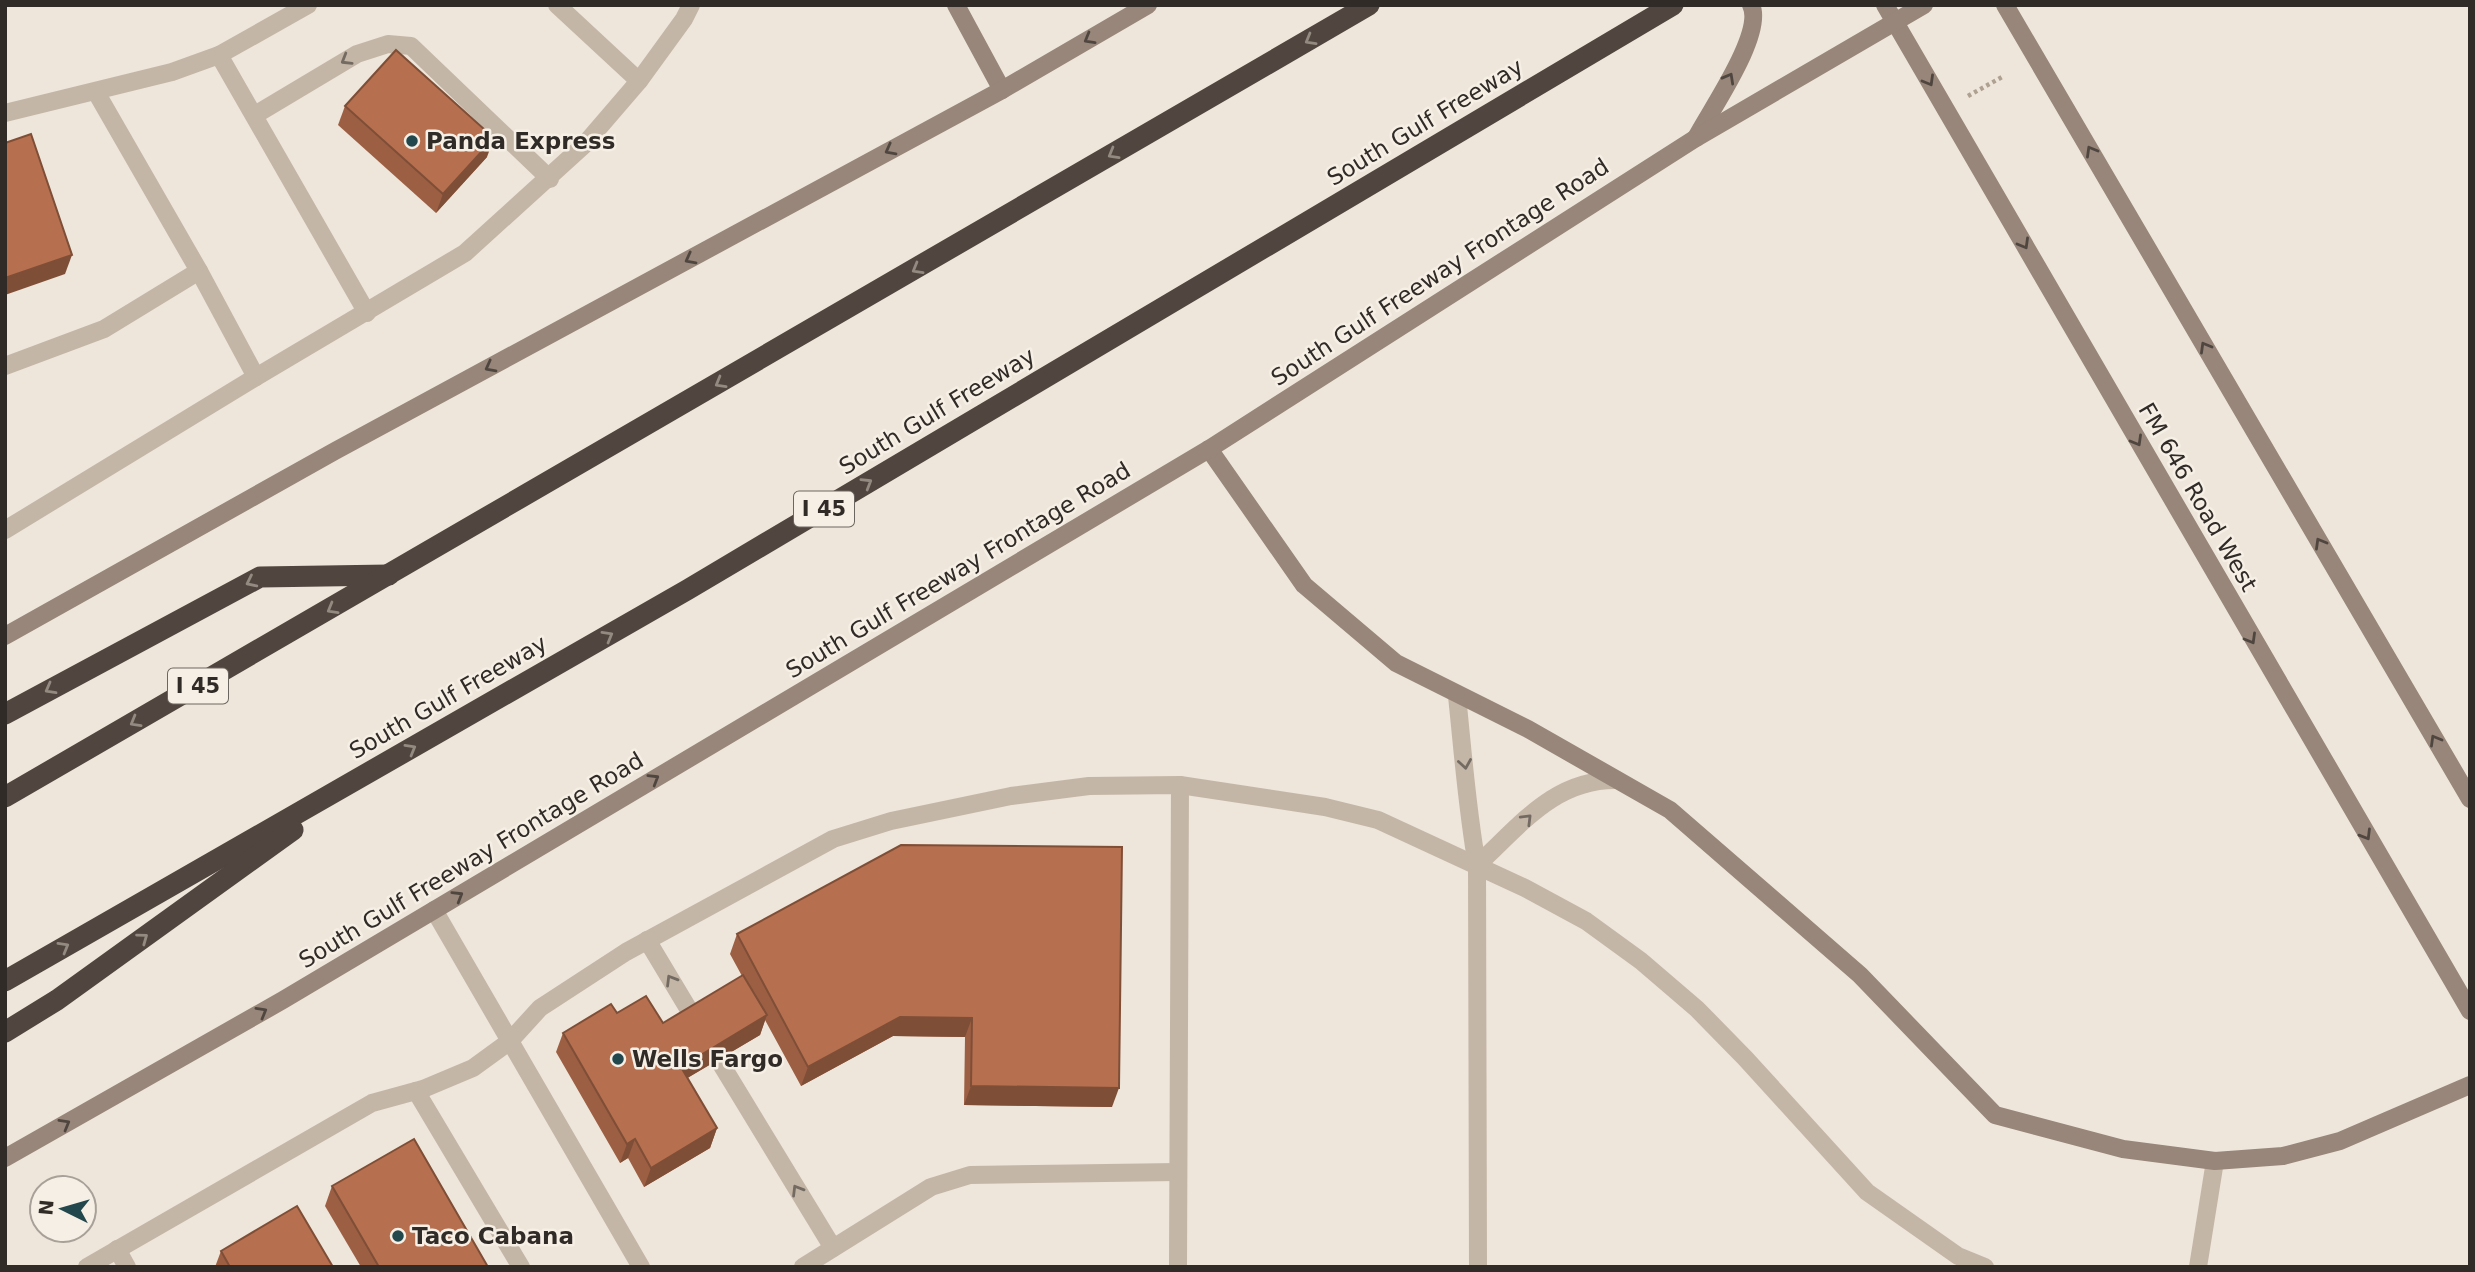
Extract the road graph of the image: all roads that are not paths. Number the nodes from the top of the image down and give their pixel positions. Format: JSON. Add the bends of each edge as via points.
{"nodes":[{"id":1,"x":308,"y":5,"type":"edge"},
{"id":2,"x":557,"y":5,"type":"edge"},
{"id":3,"x":691,"y":5,"type":"edge"},
{"id":4,"x":956,"y":5,"type":"edge"},
{"id":5,"x":1148,"y":5,"type":"edge"},
{"id":6,"x":1369,"y":5,"type":"edge"},
{"id":7,"x":1673,"y":5,"type":"edge"},
{"id":8,"x":1751,"y":5,"type":"edge"},
{"id":9,"x":1885,"y":5,"type":"edge"},
{"id":10,"x":1924,"y":5,"type":"edge"},
{"id":11,"x":2005,"y":5,"type":"edge"},
{"id":12,"x":1895,"y":22,"type":"junction"},
{"id":13,"x":219,"y":55,"type":"junction"},
{"id":14,"x":639,"y":81,"type":"junction"},
{"id":15,"x":1002,"y":90,"type":"junction"},
{"id":16,"x":96,"y":92,"type":"junction"},
{"id":17,"x":5,"y":113,"type":"edge"},
{"id":18,"x":255,"y":115,"type":"junction"},
{"id":19,"x":1696,"y":138,"type":"junction"},
{"id":20,"x":550,"y":179,"type":"junction"},
{"id":21,"x":199,"y":271,"type":"junction"},
{"id":22,"x":367,"y":313,"type":"junction"},
{"id":23,"x":5,"y":366,"type":"edge"},
{"id":24,"x":256,"y":377,"type":"junction"},
{"id":25,"x":1209,"y":449,"type":"junction"},
{"id":26,"x":5,"y":530,"type":"edge"},
{"id":27,"x":391,"y":575,"type":"junction"},
{"id":28,"x":5,"y":636,"type":"edge"},
{"id":29,"x":1457,"y":696,"type":"junction"},
{"id":30,"x":5,"y":714,"type":"edge"},
{"id":31,"x":384,"y":764,"type":"junction"},
{"id":32,"x":1617,"y":780,"type":"junction"},
{"id":33,"x":1181,"y":785,"type":"junction"},
{"id":34,"x":5,"y":797,"type":"edge"},
{"id":35,"x":2470,"y":799,"type":"edge"},
{"id":36,"x":1477,"y":865,"type":"junction"},
{"id":37,"x":434,"y":910,"type":"junction"},
{"id":38,"x":648,"y":940,"type":"junction"},
{"id":39,"x":5,"y":981,"type":"edge"},
{"id":40,"x":2470,"y":1012,"type":"edge"},
{"id":41,"x":695,"y":1020,"type":"edge"},
{"id":42,"x":5,"y":1032,"type":"edge"},
{"id":43,"x":510,"y":1041,"type":"junction"},
{"id":44,"x":718,"y":1059,"type":"edge"},
{"id":45,"x":2470,"y":1085,"type":"edge"},
{"id":46,"x":416,"y":1091,"type":"junction"},
{"id":47,"x":5,"y":1157,"type":"edge"},
{"id":48,"x":2216,"y":1161,"type":"junction"},
{"id":49,"x":1178,"y":1172,"type":"junction"},
{"id":50,"x":833,"y":1248,"type":"junction"},
{"id":51,"x":117,"y":1250,"type":"junction"},
{"id":52,"x":88,"y":1267,"type":"edge"},
{"id":53,"x":127,"y":1267,"type":"edge"},
{"id":54,"x":521,"y":1267,"type":"edge"},
{"id":55,"x":641,"y":1267,"type":"edge"},
{"id":56,"x":803,"y":1267,"type":"edge"},
{"id":57,"x":1178,"y":1267,"type":"edge"},
{"id":58,"x":1478,"y":1267,"type":"edge"},
{"id":59,"x":1985,"y":1267,"type":"edge"},
{"id":60,"x":2198,"y":1267,"type":"edge"}],
"edges":[{"from":1,"to":13,"type":"lane"},
{"from":2,"to":14,"type":"lane"},
{"from":3,"to":14,"type":"lane"},
{"from":4,"to":15,"type":"main road"},
{"from":5,"to":15,"type":"main road","one_way":true},
{"from":6,"to":27,"type":"highway","number":"I 45","one_way":true},
{"from":31,"to":7,"type":"highway","name":"South Gulf Freeway","number":"I 45","one_way":true,"via":[[687,590]]},
{"from":19,"to":8,"type":"main road","one_way":true,"via":[[1751,38]]},
{"from":9,"to":12,"type":"main road","name":"FM 646 Road West"},
{"from":10,"to":12,"type":"main road","name":"South Gulf Freeway Frontage Road"},
{"from":35,"to":11,"type":"main road","one_way":true},
{"from":12,"to":19,"type":"main road","name":"South Gulf Freeway Frontage Road"},
{"from":12,"to":40,"type":"main road","name":"FM 646 Road West","one_way":true},
{"from":13,"to":16,"type":"lane"},
{"from":13,"to":18,"type":"lane"},
{"from":14,"to":20,"type":"lane"},
{"from":15,"to":28,"type":"main road","one_way":true,"via":[[335,451]]},
{"from":16,"to":17,"type":"lane"},
{"from":16,"to":21,"type":"lane"},
{"from":20,"to":18,"type":"lane","one_way":true,"via":[[411,46],[388,44],[357,54]]},
{"from":18,"to":22,"type":"lane"},
{"from":19,"to":25,"type":"main road","name":"South Gulf Freeway Frontage Road"},
{"from":20,"to":22,"type":"lane","via":[[465,253]]},
{"from":21,"to":23,"type":"lane","via":[[104,329]]},
{"from":21,"to":24,"type":"lane"},
{"from":22,"to":24,"type":"lane"},
{"from":24,"to":26,"type":"lane"},
{"from":25,"to":29,"type":"main road","via":[[1304,585],[1396,663]]},
{"from":37,"to":25,"type":"main road","name":"South Gulf Freeway Frontage Road","one_way":true},
{"from":27,"to":30,"type":"highway","one_way":true,"via":[[260,577]]},
{"from":27,"to":34,"type":"highway","number":"I 45","one_way":true},
{"from":29,"to":32,"type":"main road","via":[[1528,729]]},
{"from":29,"to":36,"type":"lane","one_way":true},
{"from":39,"to":31,"type":"highway","name":"South Gulf Freeway","number":"I 45","one_way":true},
{"from":42,"to":31,"type":"highway","one_way":true,"via":[[57,1000]]},
{"from":36,"to":32,"type":"lane","one_way":true,"via":[[1548,798],[1596,779]]},
{"from":32,"to":48,"type":"main road","via":[[1670,810],[1860,975],[1995,1115],[2123,1149]]},
{"from":33,"to":36,"type":"lane","via":[[1325,807],[1378,820]]},
{"from":33,"to":38,"type":"lane","via":[[1089,786],[957,805],[891,821],[833,839]]},
{"from":33,"to":49,"type":"lane"},
{"from":36,"to":58,"type":"lane"},
{"from":36,"to":59,"type":"lane","via":[[1586,921],[1642,961],[1745,1058],[1867,1192],[1958,1256]]},
{"from":37,"to":43,"type":"lane"},
{"from":47,"to":37,"type":"main road","name":"South Gulf Freeway Frontage Road","one_way":true},
{"from":41,"to":38,"type":"lane","one_way":true},
{"from":38,"to":43,"type":"lane","via":[[540,1008]]},
{"from":43,"to":46,"type":"lane","via":[[473,1068]]},
{"from":43,"to":55,"type":"lane"},
{"from":50,"to":44,"type":"lane","one_way":true},
{"from":45,"to":48,"type":"main road","via":[[2340,1141],[2284,1156]]},
{"from":46,"to":51,"type":"lane","via":[[372,1102]]},
{"from":46,"to":54,"type":"lane"},
{"from":48,"to":60,"type":"lane"},
{"from":49,"to":50,"type":"lane","via":[[970,1175],[931,1187]]},
{"from":49,"to":57,"type":"lane"},
{"from":50,"to":56,"type":"lane"},
{"from":51,"to":52,"type":"lane"},
{"from":51,"to":53,"type":"lane"}]}
